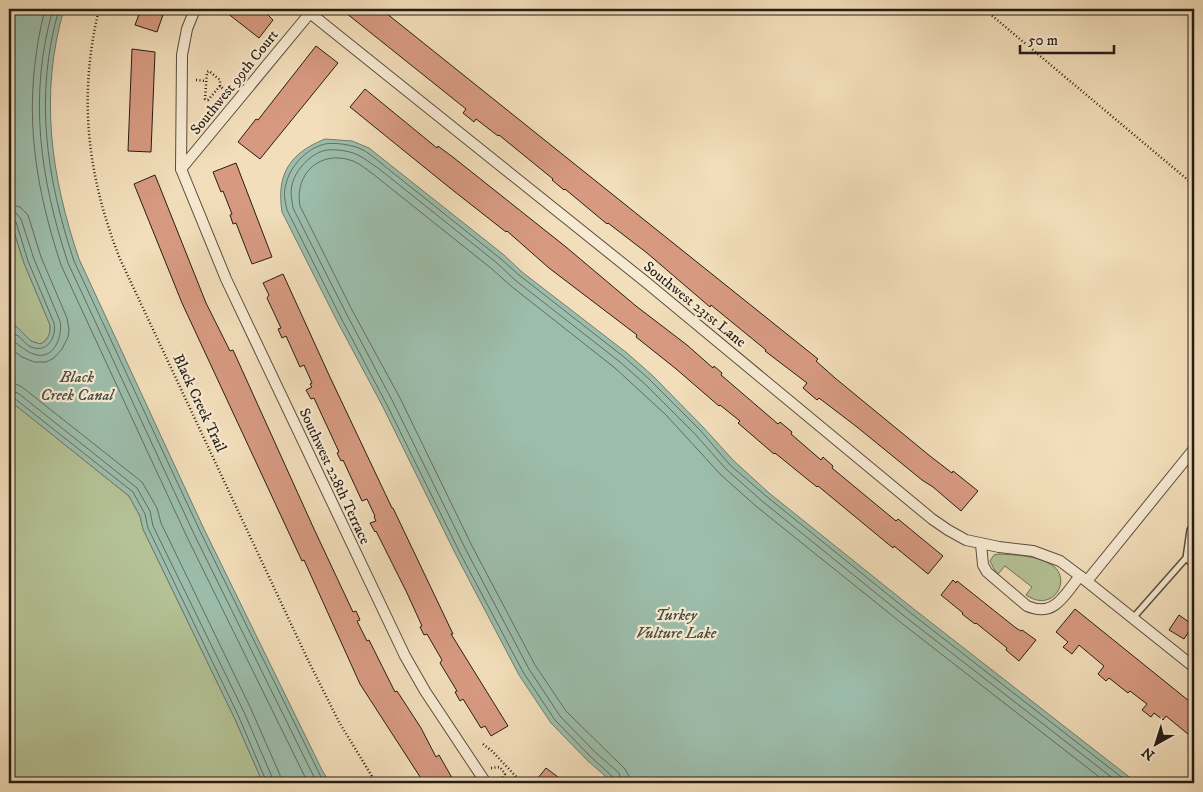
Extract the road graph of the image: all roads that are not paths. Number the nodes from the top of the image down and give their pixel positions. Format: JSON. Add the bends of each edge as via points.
{"nodes":[{"id":1,"x":195,"y":9,"type":"edge"},
{"id":2,"x":307,"y":11,"type":"edge"},
{"id":3,"x":181,"y":169,"type":"junction"},
{"id":4,"x":1194,"y":449,"type":"edge"},
{"id":5,"x":1194,"y":524,"type":"edge"},
{"id":6,"x":981,"y":544,"type":"junction"},
{"id":7,"x":1186,"y":558,"type":"junction"},
{"id":8,"x":1194,"y":566,"type":"edge"},
{"id":9,"x":1083,"y":578,"type":"junction"},
{"id":10,"x":1133,"y":618,"type":"junction"},
{"id":11,"x":1194,"y":667,"type":"edge"},
{"id":12,"x":486,"y":783,"type":"edge"}],
"edges":[{"from":1,"to":3,"type":"street","via":[[182,55]]},
{"from":2,"to":3,"type":"street","name":"Southwest 99th Court"},
{"from":2,"to":6,"type":"street","name":"Southwest 231st Lane","via":[[647,284],[932,519],[956,535]]},
{"from":3,"to":12,"type":"street","name":"Southwest 228th Terrace","via":[[226,279],[405,656]]},
{"from":4,"to":9,"type":"street"},
{"from":5,"to":7,"type":"lane","via":[[1190,530]]},
{"from":6,"to":9,"type":"street","name":"Southwest 231st Lane","via":[[1042,553]]},
{"from":6,"to":9,"type":"street","via":[[987,572],[1027,606],[1050,609]]},
{"from":7,"to":8,"type":"lane"},
{"from":7,"to":10,"type":"lane"},
{"from":9,"to":10,"type":"street","name":"Southwest 231st Lane"},
{"from":10,"to":11,"type":"street","name":"Southwest 231st Lane"}]}
